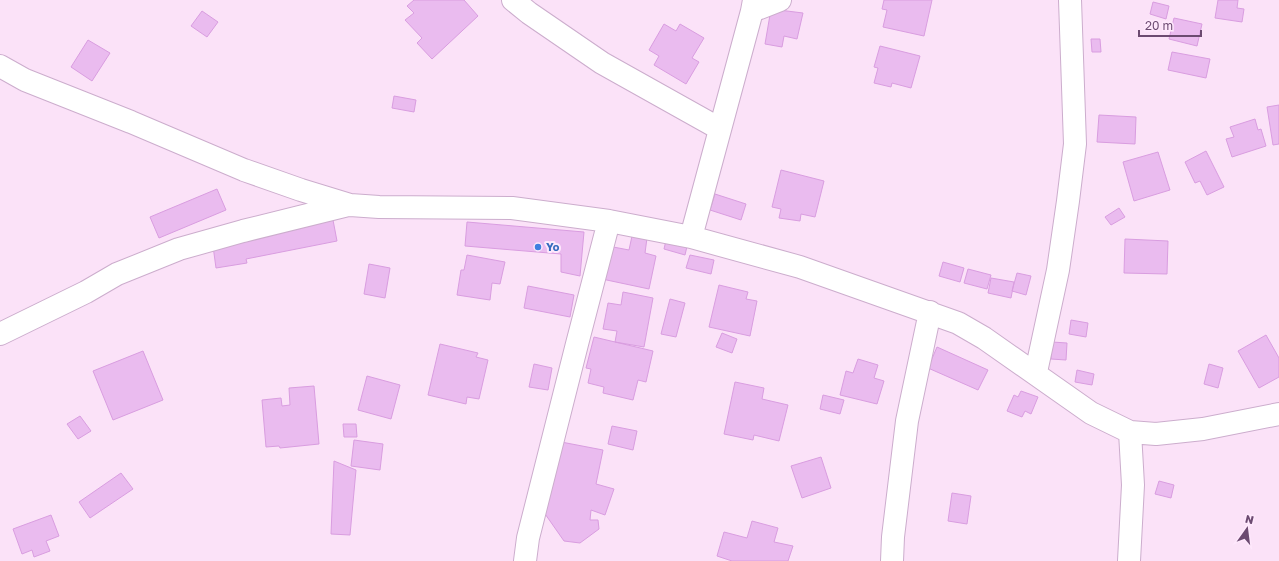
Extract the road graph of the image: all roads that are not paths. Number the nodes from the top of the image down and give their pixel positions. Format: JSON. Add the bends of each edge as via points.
{"nodes":[{"id":1,"x":513,"y":0,"type":"edge"},
{"id":2,"x":780,"y":0,"type":"edge"},
{"id":3,"x":1070,"y":0,"type":"edge"},
{"id":4,"x":753,"y":5,"type":"edge"},
{"id":5,"x":0,"y":66,"type":"edge"},
{"id":6,"x":720,"y":129,"type":"junction"},
{"id":7,"x":350,"y":205,"type":"junction"},
{"id":8,"x":609,"y":221,"type":"junction"},
{"id":9,"x":691,"y":237,"type":"junction"},
{"id":10,"x":930,"y":312,"type":"junction"},
{"id":11,"x":0,"y":334,"type":"edge"},
{"id":12,"x":1036,"y":372,"type":"junction"},
{"id":13,"x":1279,"y":414,"type":"edge"},
{"id":14,"x":1130,"y":432,"type":"junction"},
{"id":15,"x":525,"y":561,"type":"edge"},
{"id":16,"x":892,"y":561,"type":"edge"},
{"id":17,"x":1129,"y":561,"type":"edge"}],
"edges":[{"from":1,"to":6,"type":"street","via":[[602,63]]},
{"from":2,"to":4,"type":"street"},
{"from":3,"to":12,"type":"street","via":[[1075,144],[1058,270]]},
{"from":4,"to":6,"type":"street"},
{"from":5,"to":7,"type":"street","via":[[25,80],[244,170]]},
{"from":6,"to":9,"type":"street"},
{"from":7,"to":8,"type":"street","via":[[512,208]]},
{"from":7,"to":11,"type":"street","via":[[243,230],[179,249],[117,274]]},
{"from":8,"to":9,"type":"street"},
{"from":8,"to":15,"type":"street","via":[[528,538]]},
{"from":9,"to":10,"type":"street","via":[[800,267]]},
{"from":10,"to":12,"type":"street","via":[[965,326]]},
{"from":10,"to":16,"type":"street","via":[[907,421]]},
{"from":12,"to":14,"type":"street","via":[[1092,413]]},
{"from":13,"to":14,"type":"street","via":[[1203,429],[1156,434]]},
{"from":14,"to":17,"type":"street","via":[[1133,485]]}]}
